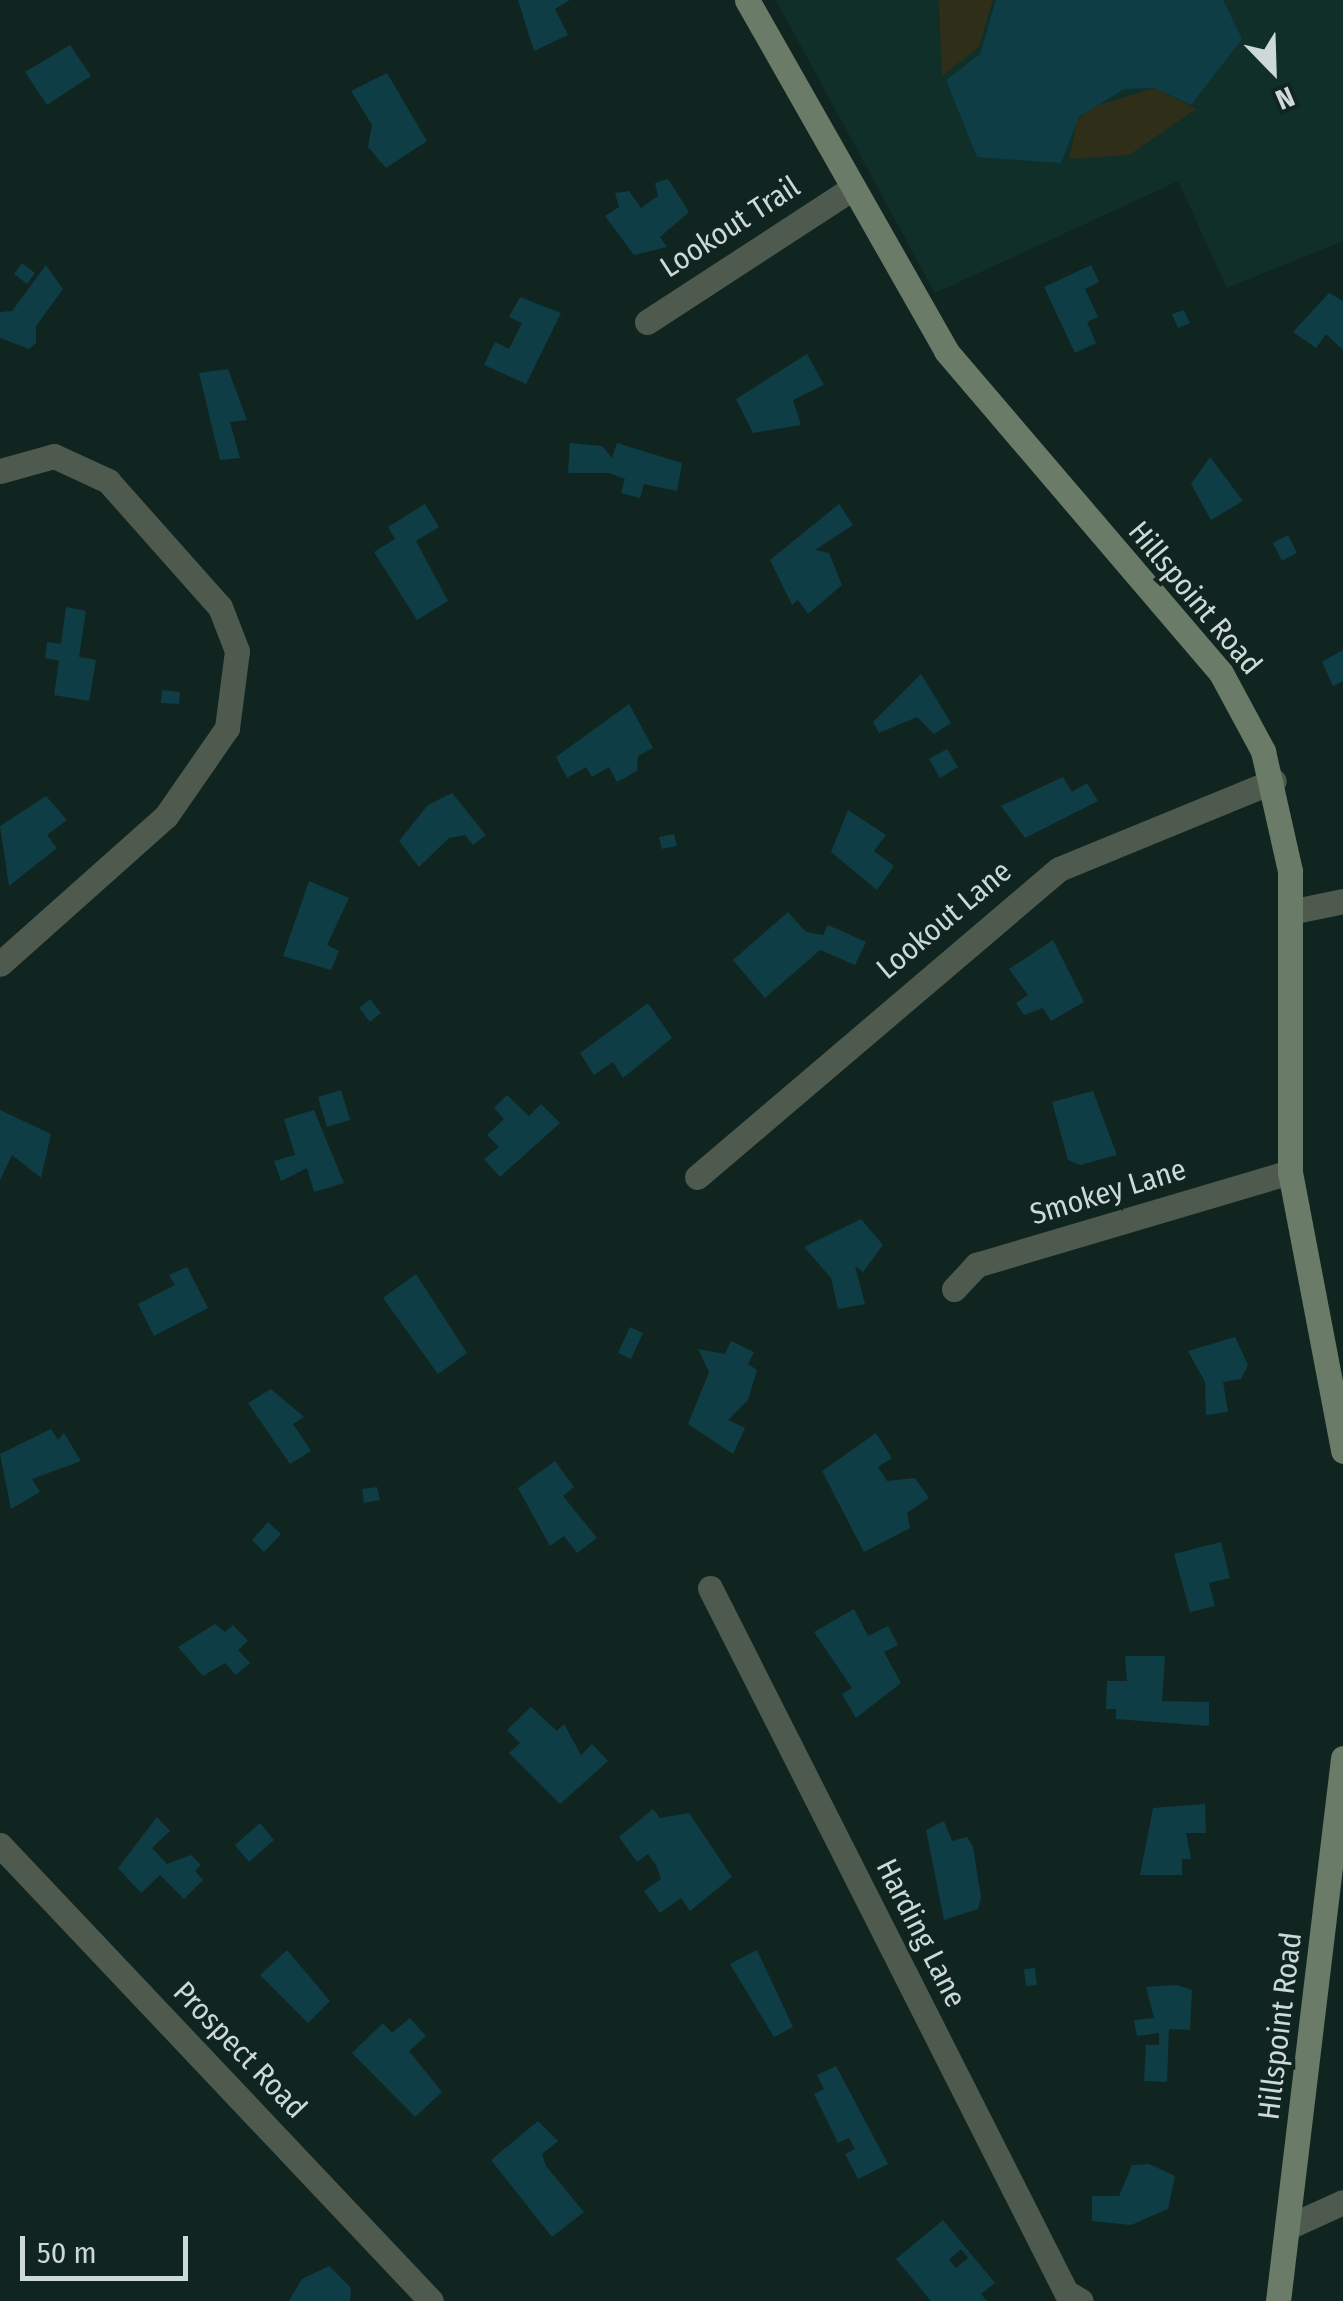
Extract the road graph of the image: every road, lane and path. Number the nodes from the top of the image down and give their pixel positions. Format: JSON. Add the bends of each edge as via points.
{"nodes":[{"id":1,"x":748,"y":0,"type":"edge"},
{"id":2,"x":851,"y":189,"type":"junction"},
{"id":3,"x":646,"y":322,"type":"dead end"},
{"id":4,"x":0,"y":472,"type":"edge"},
{"id":5,"x":1274,"y":781,"type":"junction"},
{"id":6,"x":1343,"y":902,"type":"edge"},
{"id":7,"x":1290,"y":912,"type":"junction"},
{"id":8,"x":0,"y":964,"type":"edge"},
{"id":9,"x":1290,"y":1172,"type":"junction"},
{"id":10,"x":697,"y":1177,"type":"dead end"},
{"id":11,"x":954,"y":1289,"type":"dead end"},
{"id":12,"x":1343,"y":1451,"type":"edge"},
{"id":13,"x":710,"y":1588,"type":"dead end"},
{"id":14,"x":1343,"y":1758,"type":"edge"},
{"id":15,"x":0,"y":1846,"type":"edge"},
{"id":16,"x":1343,"y":2202,"type":"edge"},
{"id":17,"x":1288,"y":2227,"type":"junction"},
{"id":18,"x":432,"y":2301,"type":"edge"},
{"id":19,"x":1081,"y":2301,"type":"edge"},
{"id":20,"x":1278,"y":2301,"type":"edge"}],
"edges":[{"from":1,"to":2,"type":"street","name":"Hillspoint Road"},
{"from":2,"to":3,"type":"street","name":"Lookout Trail"},
{"from":2,"to":5,"type":"street","name":"Hillspoint Road","via":[[975,390],[1221,674]]},
{"from":4,"to":8,"type":"street","via":[[54,456],[108,480],[220,607],[237,651],[227,728],[166,816]]},
{"from":5,"to":7,"type":"street","name":"Hillspoint Road"},
{"from":5,"to":10,"type":"street","name":"Lookout Lane","via":[[1059,868]]},
{"from":6,"to":7,"type":"street"},
{"from":7,"to":9,"type":"street","name":"Hillspoint Road"},
{"from":9,"to":11,"type":"street","name":"Smokey Lane","via":[[976,1265]]},
{"from":9,"to":12,"type":"street","name":"Hillspoint Road"},
{"from":13,"to":19,"type":"street","name":"Harding Lane","via":[[1066,2292]]},
{"from":14,"to":17,"type":"street","name":"Hillspoint Road"},
{"from":15,"to":18,"type":"street","name":"Prospect Road"},
{"from":16,"to":17,"type":"street"},
{"from":17,"to":20,"type":"street","name":"Hillspoint Road"}]}
